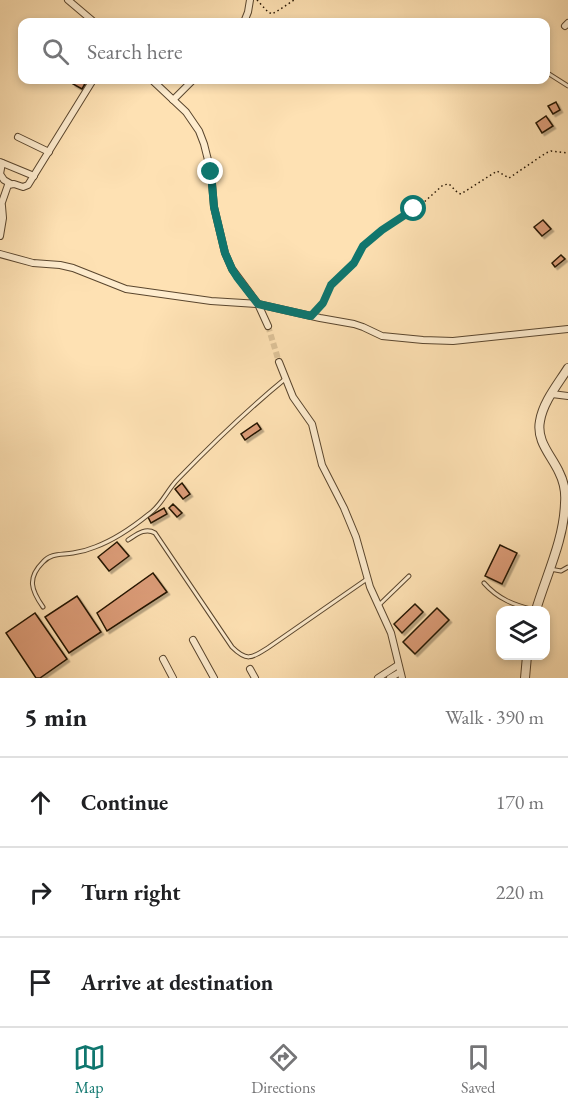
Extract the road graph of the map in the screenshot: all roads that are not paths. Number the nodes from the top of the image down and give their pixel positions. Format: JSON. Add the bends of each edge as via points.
{"nodes":[{"id":1,"x":68,"y":0,"type":"edge"},
{"id":2,"x":250,"y":0,"type":"edge"},
{"id":3,"x":89,"y":18,"type":"edge"},
{"id":4,"x":246,"y":18,"type":"edge"},
{"id":5,"x":550,"y":75,"type":"edge"},
{"id":6,"x":91,"y":84,"type":"edge"},
{"id":7,"x":157,"y":84,"type":"edge"},
{"id":8,"x":189,"y":84,"type":"edge"},
{"id":9,"x":568,"y":86,"type":"edge"},
{"id":10,"x":174,"y":100,"type":"junction"},
{"id":11,"x":18,"y":137,"type":"dead end"},
{"id":12,"x":49,"y":152,"type":"junction"},
{"id":13,"x":1,"y":163,"type":"edge"},
{"id":14,"x":34,"y":176,"type":"junction"},
{"id":15,"x":10,"y":184,"type":"junction"},
{"id":16,"x":1,"y":207,"type":"edge"},
{"id":17,"x":0,"y":236,"type":"edge"},
{"id":18,"x":0,"y":254,"type":"edge"},
{"id":19,"x":258,"y":304,"type":"junction"},
{"id":20,"x":268,"y":326,"type":"tunnel mouth"},
{"id":21,"x":568,"y":329,"type":"edge"},
{"id":22,"x":279,"y":362,"type":"tunnel mouth"},
{"id":23,"x":568,"y":368,"type":"edge"},
{"id":24,"x":285,"y":379,"type":"junction"},
{"id":25,"x":552,"y":394,"type":"junction"},
{"id":26,"x":568,"y":396,"type":"edge"},
{"id":27,"x":128,"y":540,"type":"dead end"},
{"id":28,"x":568,"y":567,"type":"edge"},
{"id":29,"x":549,"y":569,"type":"junction"},
{"id":30,"x":409,"y":576,"type":"dead end"},
{"id":31,"x":367,"y":579,"type":"junction"},
{"id":32,"x":484,"y":583,"type":"dead end"},
{"id":33,"x":378,"y":605,"type":"junction"},
{"id":34,"x":43,"y":606,"type":"dead end"},
{"id":35,"x":521,"y":606,"type":"edge"},
{"id":36,"x":537,"y":606,"type":"edge"},
{"id":37,"x":193,"y":640,"type":"dead end"},
{"id":38,"x":163,"y":659,"type":"dead end"},
{"id":39,"x":527,"y":660,"type":"edge"},
{"id":40,"x":250,"y":669,"type":"dead end"},
{"id":41,"x":400,"y":672,"type":"edge"},
{"id":42,"x":173,"y":678,"type":"edge"},
{"id":43,"x":214,"y":678,"type":"edge"},
{"id":44,"x":255,"y":678,"type":"edge"},
{"id":45,"x":378,"y":678,"type":"edge"},
{"id":46,"x":390,"y":678,"type":"edge"},
{"id":47,"x":525,"y":678,"type":"edge"}],
"edges":[{"from":1,"to":3,"type":"street"},
{"from":2,"to":4,"type":"street"},
{"from":5,"to":9,"type":"lane"},
{"from":6,"to":12,"type":"street"},
{"from":7,"to":10,"type":"street"},
{"from":8,"to":10,"type":"street"},
{"from":10,"to":19,"type":"street","via":[[194,122],[204,144],[225,253]]},
{"from":11,"to":12,"type":"street"},
{"from":12,"to":14,"type":"street"},
{"from":13,"to":14,"type":"street"},
{"from":13,"to":15,"type":"street","via":[[0,174]]},
{"from":14,"to":15,"type":"street","via":[[26,187]]},
{"from":15,"to":16,"type":"street"},
{"from":16,"to":17,"type":"street"},
{"from":18,"to":19,"type":"street","via":[[73,268],[126,289]]},
{"from":19,"to":20,"type":"street"},
{"from":19,"to":21,"type":"street","via":[[354,324],[382,336],[438,341]]},
{"from":22,"to":24,"type":"street"},
{"from":23,"to":25,"type":"street"},
{"from":24,"to":31,"type":"street","via":[[312,424],[322,465],[356,537]]},
{"from":24,"to":34,"type":"lane","via":[[173,483],[152,513],[95,547],[54,555],[44,561],[32,580],[35,595]]},
{"from":25,"to":26,"type":"street"},
{"from":25,"to":29,"type":"street","via":[[539,428],[544,447],[563,481],[565,503]]},
{"from":27,"to":31,"type":"lane","via":[[146,530],[155,533],[232,647],[249,658]]},
{"from":28,"to":29,"type":"lane","via":[[561,571]]},
{"from":29,"to":36,"type":"street"},
{"from":30,"to":33,"type":"lane"},
{"from":31,"to":33,"type":"street"},
{"from":32,"to":35,"type":"lane","via":[[500,598]]},
{"from":33,"to":41,"type":"street","via":[[391,633]]},
{"from":37,"to":43,"type":"street"},
{"from":38,"to":42,"type":"street"},
{"from":39,"to":47,"type":"street"},
{"from":40,"to":44,"type":"street"},
{"from":41,"to":45,"type":"street"},
{"from":41,"to":46,"type":"street"}]}
